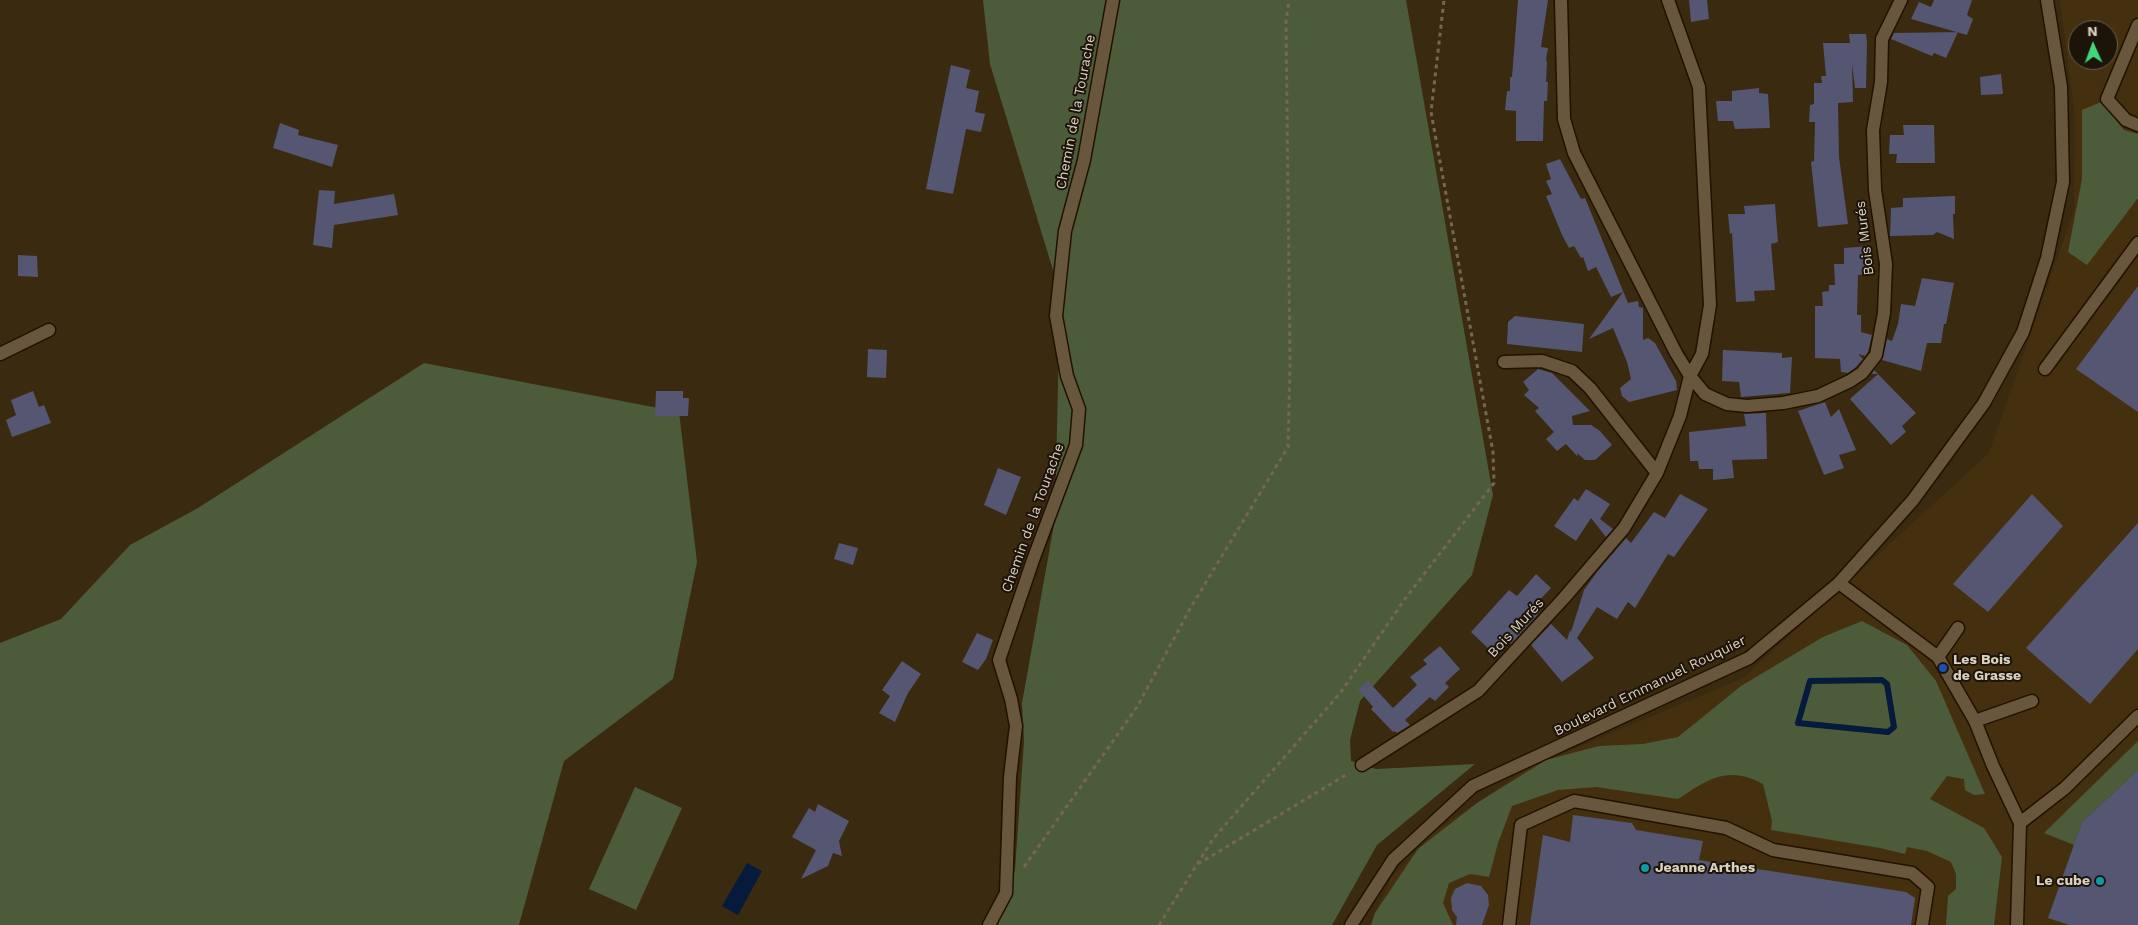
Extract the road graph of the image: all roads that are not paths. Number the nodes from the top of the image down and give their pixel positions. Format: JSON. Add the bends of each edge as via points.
{"nodes":[{"id":1,"x":1113,"y":0,"type":"edge"},
{"id":2,"x":1561,"y":0,"type":"edge"},
{"id":3,"x":1668,"y":0,"type":"edge"},
{"id":4,"x":1902,"y":0,"type":"edge"},
{"id":5,"x":2047,"y":0,"type":"edge"},
{"id":6,"x":2138,"y":25,"type":"edge"},
{"id":7,"x":2138,"y":125,"type":"edge"},
{"id":8,"x":2138,"y":242,"type":"edge"},
{"id":9,"x":49,"y":330,"type":"dead end"},
{"id":10,"x":0,"y":354,"type":"edge"},
{"id":11,"x":1504,"y":362,"type":"dead end"},
{"id":12,"x":2045,"y":369,"type":"dead end"},
{"id":13,"x":1690,"y":376,"type":"junction"},
{"id":14,"x":1657,"y":473,"type":"junction"},
{"id":15,"x":1839,"y":583,"type":"junction"},
{"id":16,"x":1958,"y":628,"type":"dead end"},
{"id":17,"x":1938,"y":657,"type":"junction"},
{"id":18,"x":2032,"y":701,"type":"dead end"},
{"id":19,"x":2138,"y":716,"type":"edge"},
{"id":20,"x":1975,"y":721,"type":"junction"},
{"id":21,"x":1362,"y":765,"type":"road end"},
{"id":22,"x":2020,"y":823,"type":"junction"},
{"id":23,"x":989,"y":925,"type":"edge"},
{"id":24,"x":1351,"y":925,"type":"edge"},
{"id":25,"x":1508,"y":925,"type":"edge"},
{"id":26,"x":1922,"y":925,"type":"edge"},
{"id":27,"x":2017,"y":925,"type":"edge"}],
"edges":[{"from":1,"to":23,"type":"street","name":"Chemin de la Tourache","via":[[1084,160],[1065,231],[1056,316],[1067,376],[1079,409],[1076,446],[999,660],[1016,726],[1010,777],[1006,893]]},
{"from":2,"to":13,"type":"street","name":"Bois Murés","via":[[1564,119],[1574,153]]},
{"from":3,"to":13,"type":"street","name":"Bois Murés","via":[[1699,87],[1710,305],[1702,354]]},
{"from":4,"to":13,"type":"street","name":"Bois Murés","via":[[1882,40],[1881,82],[1874,130],[1874,190],[1886,264],[1884,313],[1876,355],[1862,373],[1850,381],[1818,396],[1783,403],[1727,404],[1705,394]]},
{"from":5,"to":15,"type":"street","name":"Boulevard Emmanuel Rouquier","via":[[2061,87],[2063,182],[2047,258],[2023,332],[1984,403],[1913,500]]},
{"from":6,"to":7,"type":"street","via":[[2107,99],[2126,120]]},
{"from":8,"to":12,"type":"street"},
{"from":9,"to":10,"type":"street"},
{"from":11,"to":14,"type":"street","via":[[1542,362],[1572,371],[1590,388]]},
{"from":13,"to":14,"type":"street","name":"Bois Murés","via":[[1680,416]]},
{"from":14,"to":21,"type":"street","name":"Bois Murés","via":[[1624,528],[1478,691]]},
{"from":15,"to":17,"type":"street"},
{"from":15,"to":24,"type":"street","name":"Boulevard Emmanuel Rouquier","via":[[1749,658],[1473,786],[1393,860]]},
{"from":16,"to":17,"type":"street"},
{"from":17,"to":20,"type":"street"},
{"from":18,"to":20,"type":"street"},
{"from":19,"to":22,"type":"street","via":[[2065,788]]},
{"from":20,"to":22,"type":"street"},
{"from":22,"to":27,"type":"street"},
{"from":25,"to":26,"type":"street","via":[[1521,825],[1574,801],[1726,828],[1773,850],[1912,873],[1928,887]]}]}
